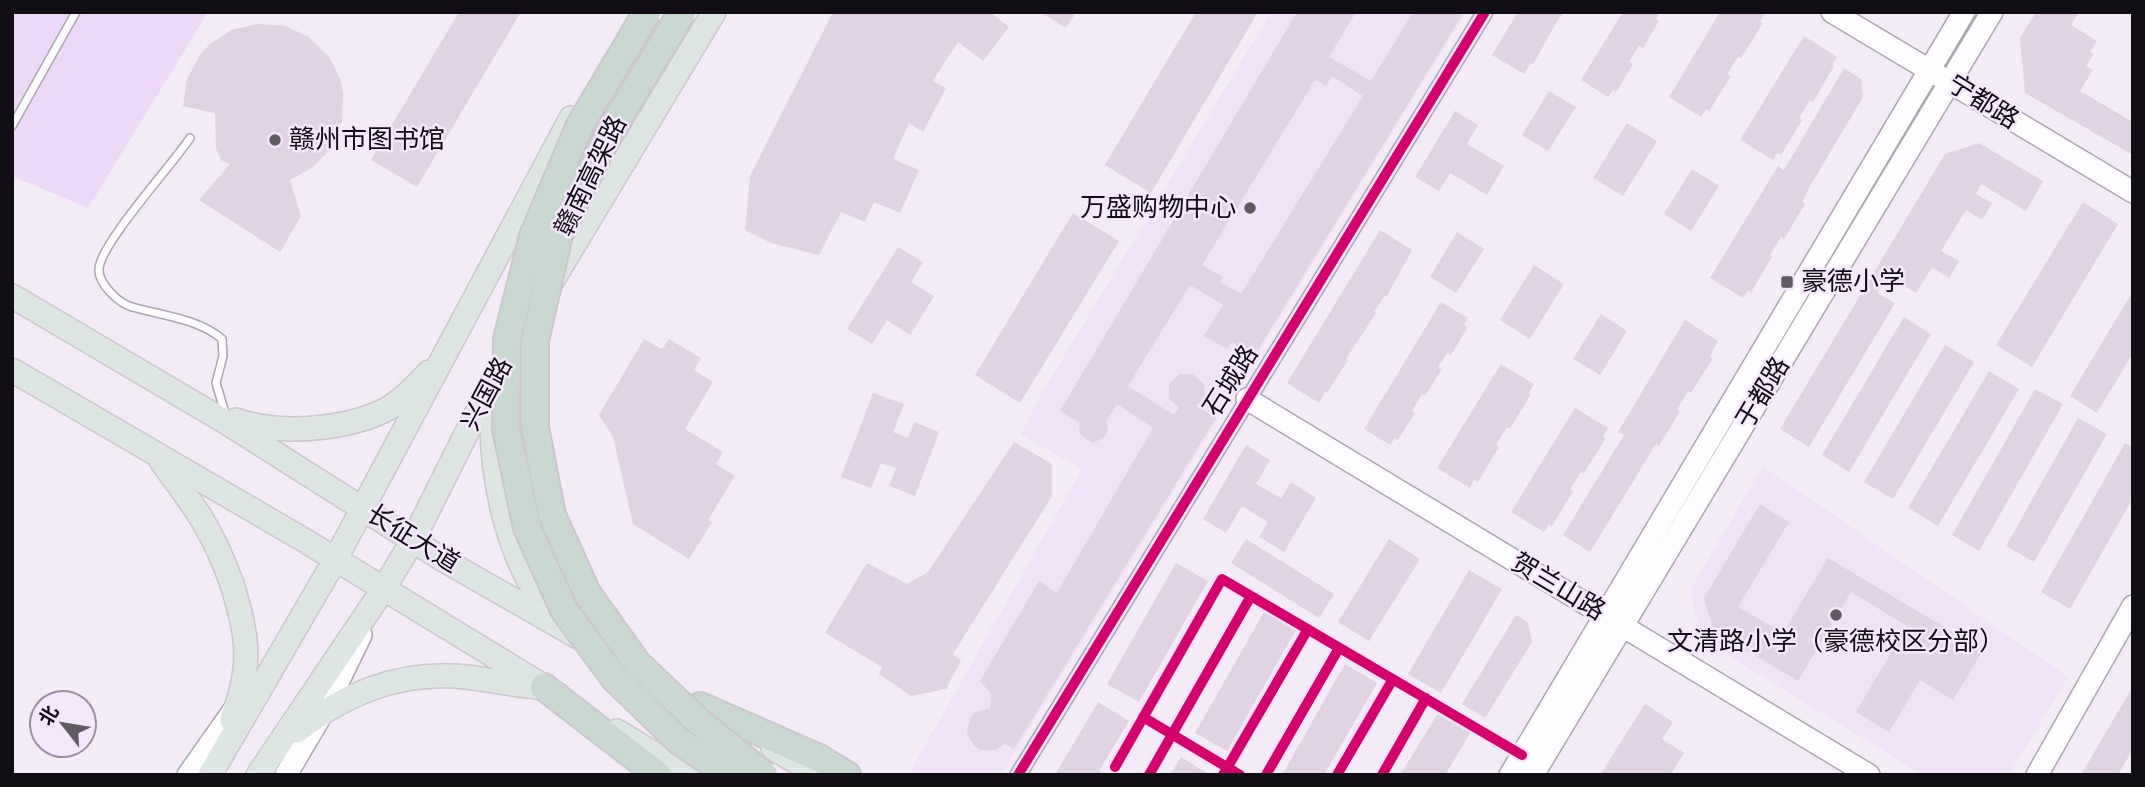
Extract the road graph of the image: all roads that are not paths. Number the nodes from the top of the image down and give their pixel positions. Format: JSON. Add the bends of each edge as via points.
{"nodes":[{"id":1,"x":76,"y":12,"type":"edge"},
{"id":2,"x":633,"y":12,"type":"edge"},
{"id":3,"x":647,"y":12,"type":"edge"},
{"id":4,"x":682,"y":12,"type":"edge"},
{"id":5,"x":714,"y":12,"type":"edge"},
{"id":6,"x":1485,"y":12,"type":"edge"},
{"id":7,"x":1832,"y":12,"type":"edge"},
{"id":8,"x":1964,"y":12,"type":"edge"},
{"id":9,"x":1993,"y":12,"type":"edge"},
{"id":10,"x":1930,"y":70,"type":"junction"},
{"id":11,"x":1951,"y":82,"type":"junction"},
{"id":12,"x":12,"y":126,"type":"edge"},
{"id":13,"x":190,"y":138,"type":"dead end"},
{"id":14,"x":2133,"y":192,"type":"edge"},
{"id":15,"x":12,"y":296,"type":"edge"},
{"id":16,"x":461,"y":327,"type":"junction"},
{"id":17,"x":12,"y":370,"type":"edge"},
{"id":18,"x":495,"y":376,"type":"junction"},
{"id":19,"x":1247,"y":399,"type":"junction"},
{"id":20,"x":225,"y":419,"type":"junction"},
{"id":21,"x":158,"y":456,"type":"junction"},
{"id":22,"x":363,"y":508,"type":"junction"},
{"id":23,"x":413,"y":540,"type":"junction"},
{"id":24,"x":335,"y":560,"type":"junction"},
{"id":25,"x":384,"y":589,"type":"junction"},
{"id":26,"x":2133,"y":606,"type":"edge"},
{"id":27,"x":1603,"y":614,"type":"junction"},
{"id":28,"x":1624,"y":627,"type":"junction"},
{"id":29,"x":570,"y":633,"type":"junction"},
{"id":30,"x":544,"y":687,"type":"junction"},
{"id":31,"x":239,"y":703,"type":"junction"},
{"id":32,"x":700,"y":706,"type":"junction"},
{"id":33,"x":325,"y":709,"type":"junction"},
{"id":34,"x":216,"y":765,"type":"edge"},
{"id":35,"x":188,"y":775,"type":"edge"},
{"id":36,"x":258,"y":775,"type":"edge"},
{"id":37,"x":286,"y":775,"type":"edge"},
{"id":38,"x":657,"y":775,"type":"edge"},
{"id":39,"x":689,"y":775,"type":"edge"},
{"id":40,"x":729,"y":775,"type":"edge"},
{"id":41,"x":764,"y":775,"type":"edge"},
{"id":42,"x":818,"y":775,"type":"edge"},
{"id":43,"x":847,"y":775,"type":"edge"},
{"id":44,"x":1018,"y":775,"type":"edge"},
{"id":45,"x":1510,"y":775,"type":"edge"},
{"id":46,"x":1533,"y":775,"type":"edge"},
{"id":47,"x":1869,"y":775,"type":"edge"},
{"id":48,"x":2037,"y":775,"type":"edge"}],
"edges":[{"from":1,"to":12,"type":"lane"},
{"from":2,"to":16,"type":"main road","name":"兴国路","via":[[571,118]]},
{"from":3,"to":40,"type":"highway","name":"赣南高架路","bridge":true,"via":[[580,125],[533,236],[507,339],[506,429],[527,528],[564,610],[615,679],[679,741]]},
{"from":4,"to":41,"type":"highway","name":"赣南高架路","bridge":true,"via":[[608,135],[559,235],[535,341],[535,427],[552,515],[587,593],[638,663]]},
{"from":5,"to":18,"type":"main road","name":"兴国路"},
{"from":6,"to":19,"type":"street","name":"石城路"},
{"from":7,"to":10,"type":"main road","name":"宁都路"},
{"from":8,"to":10,"type":"main road","name":"于都路"},
{"from":9,"to":11,"type":"main road","name":"于都路"},
{"from":10,"to":11,"type":"main road","name":"宁都路"},
{"from":10,"to":27,"type":"main road","name":"于都路"},
{"from":11,"to":14,"type":"main road","name":"宁都路"},
{"from":11,"to":28,"type":"main road","name":"于都路"},
{"from":13,"to":20,"type":"lane","via":[[112,239],[99,266],[100,280],[127,306],[210,328],[222,339],[216,383]]},
{"from":15,"to":20,"type":"main road","name":"长征大道"},
{"from":16,"to":20,"type":"main road","via":[[434,366],[381,412],[281,430]]},
{"from":16,"to":22,"type":"main road","name":"兴国路"},
{"from":17,"to":21,"type":"main road"},
{"from":18,"to":23,"type":"main road","name":"兴国路"},
{"from":18,"to":29,"type":"main road","via":[[492,434],[505,520],[538,594]]},
{"from":19,"to":27,"type":"main road","name":"贺兰山路"},
{"from":19,"to":44,"type":"street","name":"石城路"},
{"from":20,"to":22,"type":"main road","name":"长征大道"},
{"from":21,"to":24,"type":"main road"},
{"from":21,"to":31,"type":"main road","via":[[215,542],[244,621],[247,649]]},
{"from":22,"to":23,"type":"main road","name":"长征大道"},
{"from":22,"to":24,"type":"main road","name":"兴国路"},
{"from":23,"to":25,"type":"main road","name":"兴国路"},
{"from":23,"to":29,"type":"main road","name":"长征大道"},
{"from":24,"to":25,"type":"main road"},
{"from":24,"to":31,"type":"main road"},
{"from":24,"to":34,"type":"main road","name":"兴国路"},
{"from":25,"to":30,"type":"main road"},
{"from":25,"to":33,"type":"main road"},
{"from":25,"to":36,"type":"main road","name":"兴国路"},
{"from":26,"to":48,"type":"main road"},
{"from":27,"to":28,"type":"main road","name":"贺兰山路"},
{"from":27,"to":45,"type":"main road","name":"于都路"},
{"from":28,"to":46,"type":"main road","name":"于都路"},
{"from":28,"to":47,"type":"main road","name":"贺兰山路"},
{"from":29,"to":32,"type":"main road","name":"长征大道"},
{"from":30,"to":33,"type":"main road","via":[[465,677],[416,678],[370,688]]},
{"from":30,"to":38,"type":"highway"},
{"from":30,"to":39,"type":"main road"},
{"from":31,"to":34,"type":"main road"},
{"from":31,"to":35,"type":"main road"},
{"from":32,"to":42,"type":"main road","name":"长征大道"},
{"from":32,"to":43,"type":"highway"},
{"from":33,"to":36,"type":"main road","via":[[285,739]]},
{"from":33,"to":37,"type":"main road"}]}
